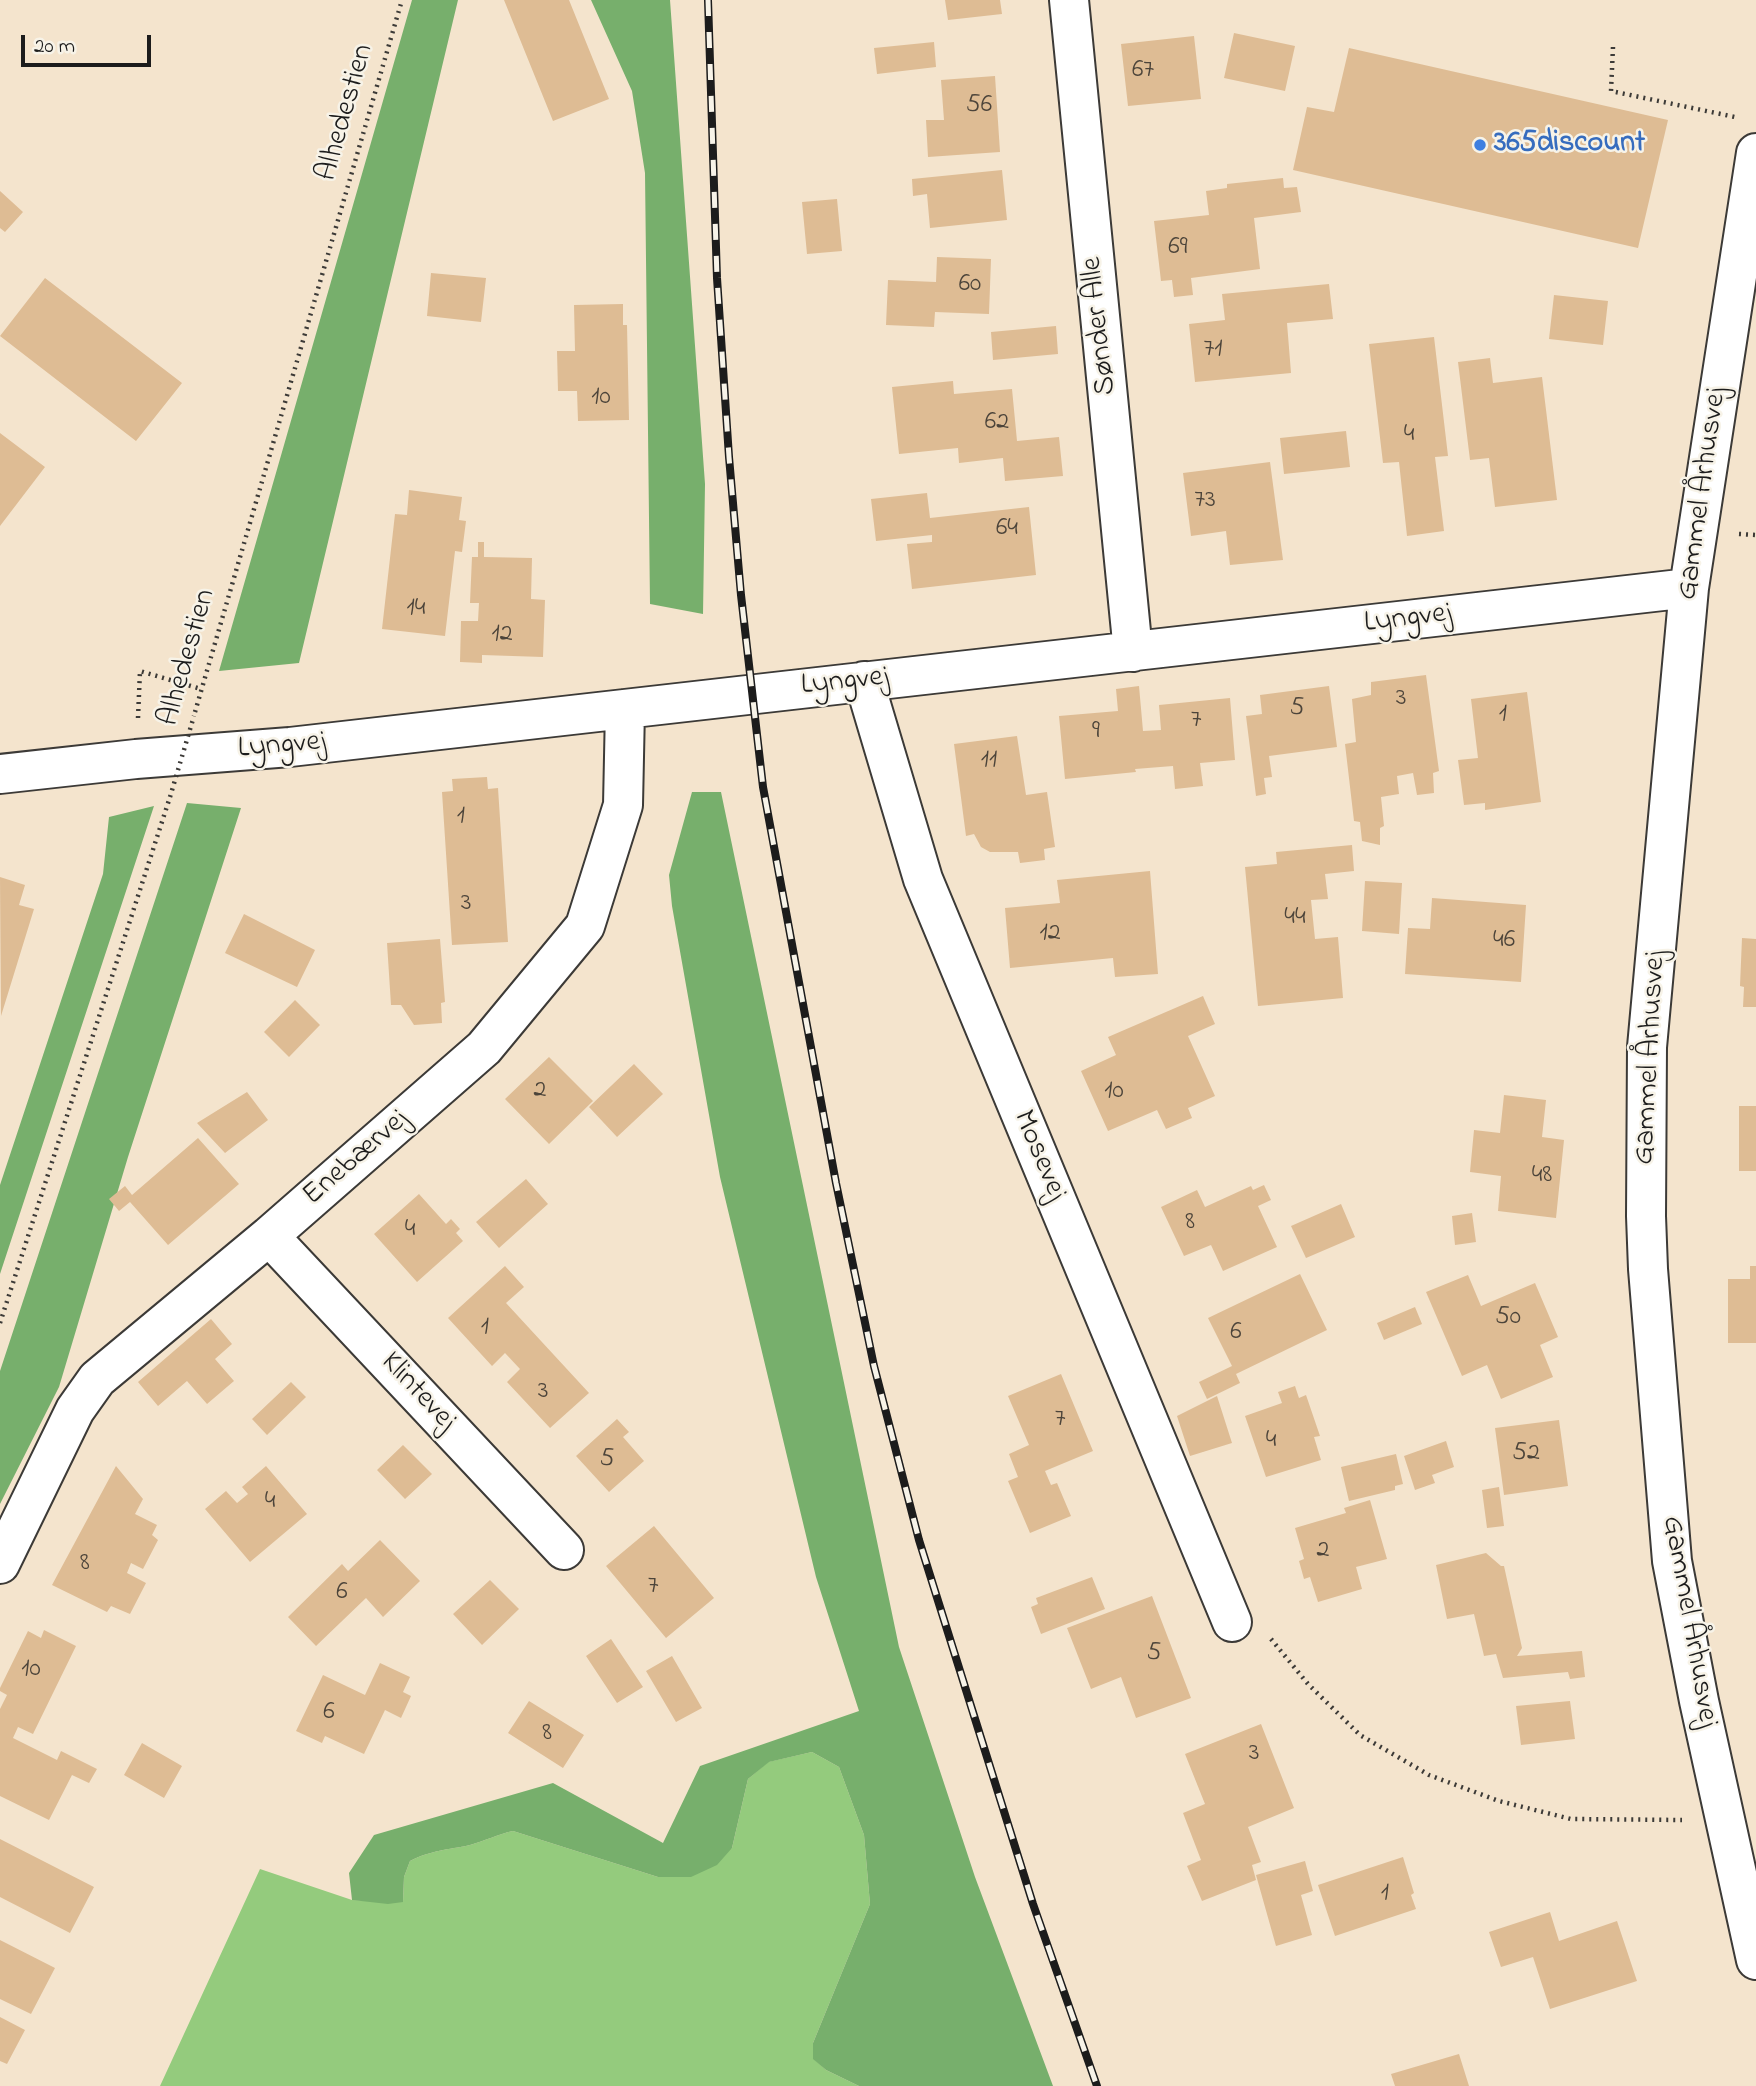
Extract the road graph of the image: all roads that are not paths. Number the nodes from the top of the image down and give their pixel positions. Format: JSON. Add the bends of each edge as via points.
{"nodes":[{"id":1,"x":1069,"y":0,"type":"edge"},
{"id":2,"x":1750,"y":136,"type":"edge"},
{"id":3,"x":1689,"y":588,"type":"junction"},
{"id":4,"x":1133,"y":652,"type":"junction"},
{"id":5,"x":864,"y":681,"type":"junction"},
{"id":6,"x":625,"y":709,"type":"junction"},
{"id":7,"x":0,"y":774,"type":"edge"},
{"id":8,"x":269,"y":1236,"type":"junction"},
{"id":9,"x":564,"y":1550,"type":"dead end"},
{"id":10,"x":0,"y":1564,"type":"edge"},
{"id":11,"x":1232,"y":1622,"type":"road end"},
{"id":12,"x":1741,"y":1819,"type":"edge"},
{"id":13,"x":1756,"y":1961,"type":"edge"}],
"edges":[{"from":1,"to":4,"type":"street","name":"Sønder Alle"},
{"from":2,"to":3,"type":"street","name":"Gammel Århusvej"},
{"from":3,"to":4,"type":"street","name":"Lyngvej"},
{"from":3,"to":12,"type":"street","name":"Gammel Århusvej","via":[[1647,1048],[1647,1255],[1672,1561],[1699,1701]]},
{"from":4,"to":5,"type":"street","name":"Lyngvej"},
{"from":5,"to":6,"type":"street","name":"Lyngvej"},
{"from":5,"to":11,"type":"street","name":"Mosevej","via":[[923,879]]},
{"from":6,"to":7,"type":"street","name":"Lyngvej"},
{"from":6,"to":8,"type":"street","name":"Enebærvej","via":[[624,805],[585,926],[484,1048]]},
{"from":8,"to":9,"type":"street","name":"Klintevej"},
{"from":8,"to":10,"type":"street","name":"Enebærvej","via":[[97,1379],[75,1410]]},
{"from":12,"to":13,"type":"street","name":"Gammel Århusvej"}]}
